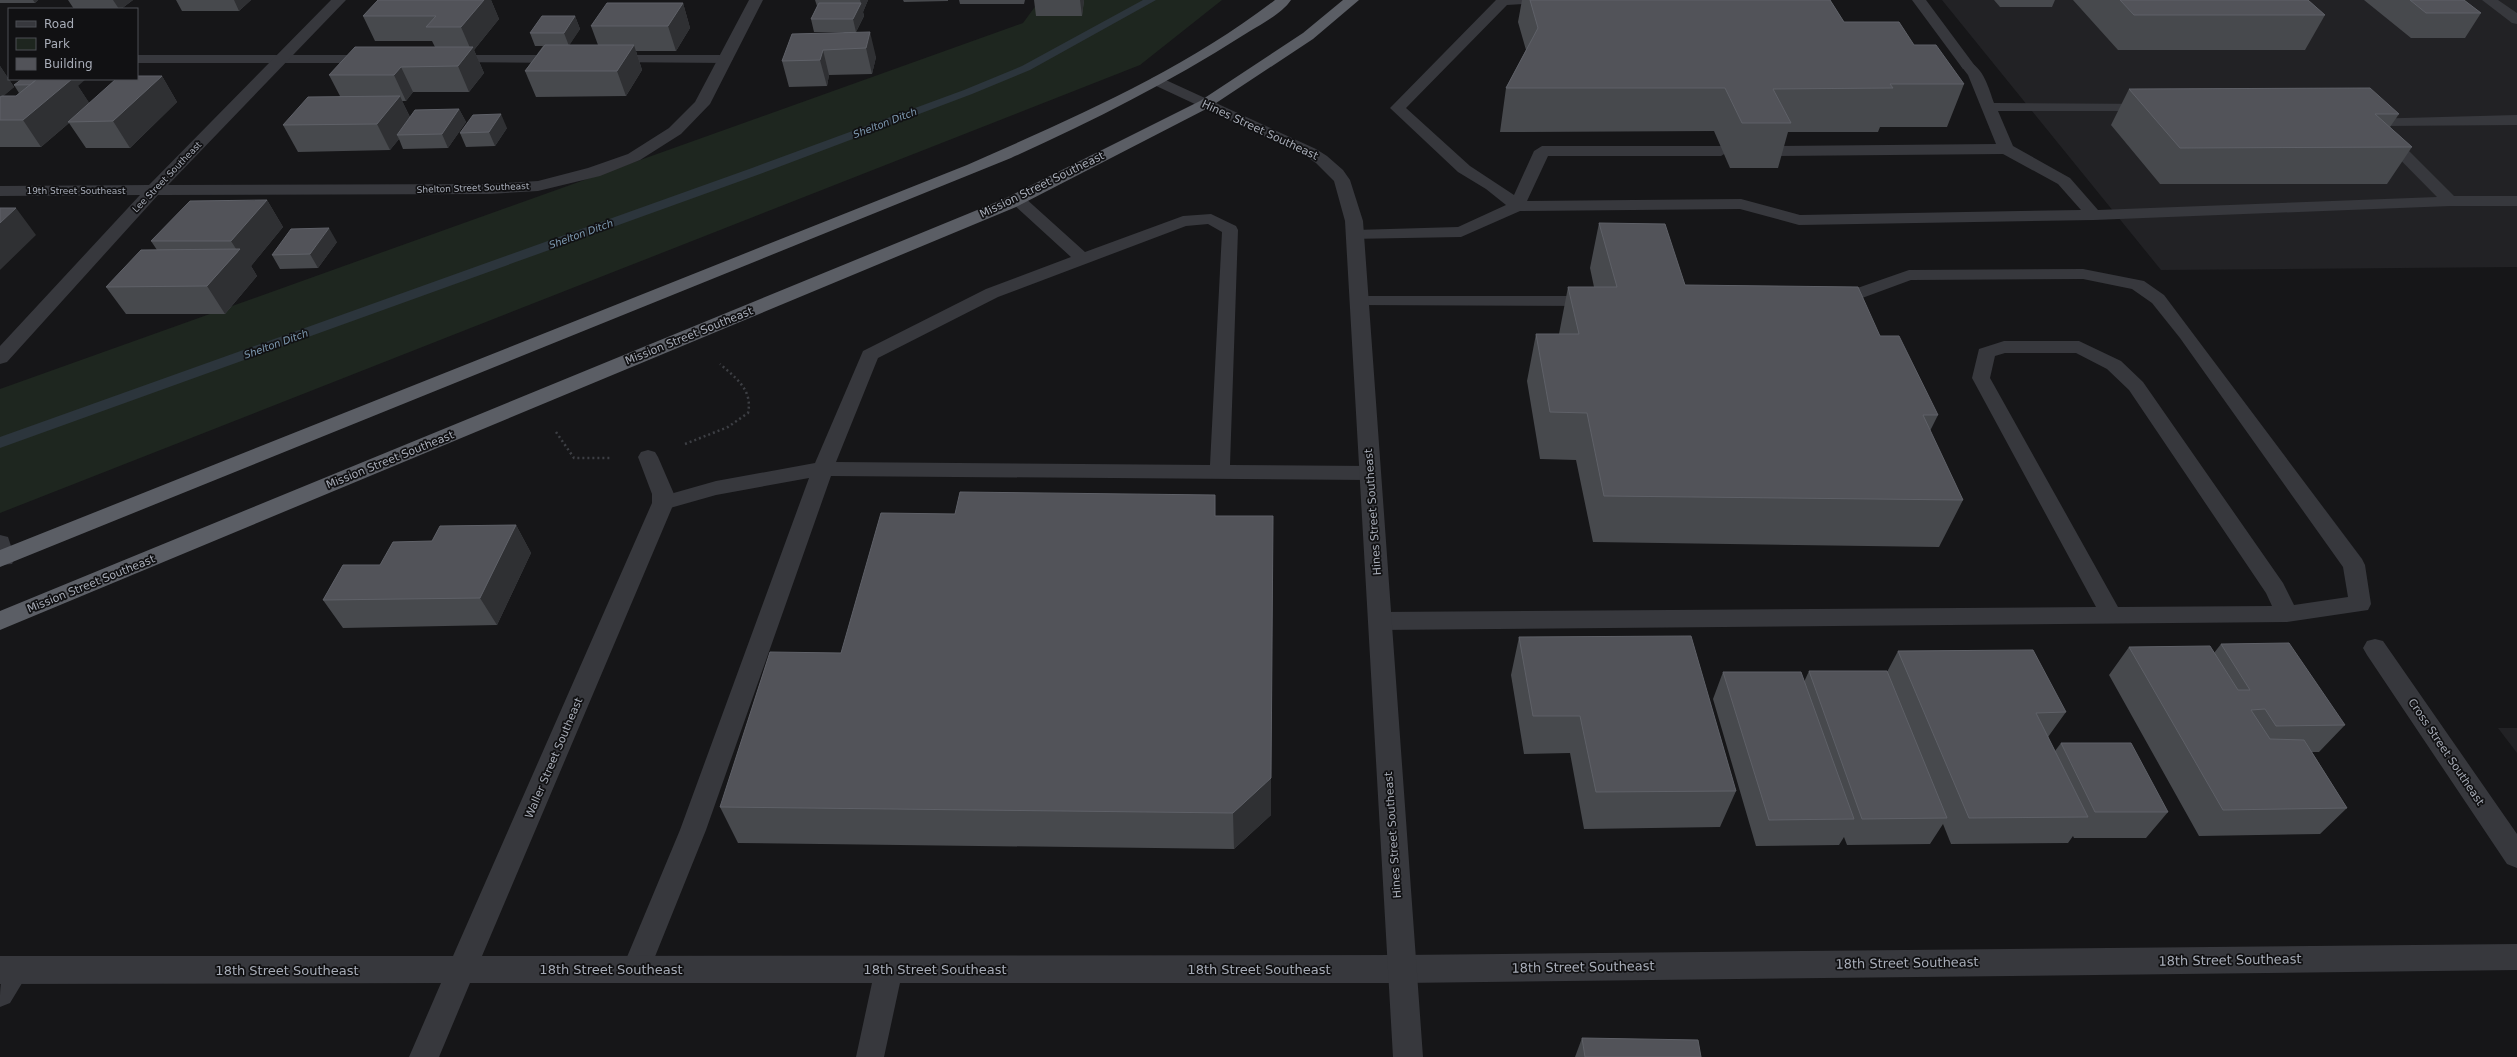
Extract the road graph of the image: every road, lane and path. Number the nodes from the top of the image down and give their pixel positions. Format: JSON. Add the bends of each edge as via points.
{"nodes":[{"id":1,"x":339,"y":0,"type":"edge"},
{"id":2,"x":756,"y":0,"type":"edge"},
{"id":3,"x":1284,"y":0,"type":"edge"},
{"id":4,"x":1352,"y":0,"type":"edge"},
{"id":5,"x":1523,"y":0,"type":"edge"},
{"id":6,"x":1919,"y":0,"type":"edge"},
{"id":7,"x":2489,"y":0,"type":"edge"},
{"id":8,"x":2517,"y":20,"type":"edge"},
{"id":9,"x":138,"y":59,"type":"edge"},
{"id":10,"x":281,"y":59,"type":"junction"},
{"id":11,"x":385,"y":59,"type":"edge"},
{"id":12,"x":440,"y":59,"type":"edge"},
{"id":13,"x":575,"y":59,"type":"edge"},
{"id":14,"x":599,"y":59,"type":"edge"},
{"id":15,"x":726,"y":59,"type":"junction"},
{"id":16,"x":1968,"y":66,"type":"joint"},
{"id":17,"x":1157,"y":81,"type":"junction"},
{"id":18,"x":1205,"y":104,"type":"junction"},
{"id":19,"x":1989,"y":107,"type":"junction"},
{"id":20,"x":2166,"y":107,"type":"edge"},
{"id":21,"x":2517,"y":120,"type":"edge"},
{"id":22,"x":2006,"y":149,"type":"junction"},
{"id":23,"x":1721,"y":151,"type":"dead end"},
{"id":24,"x":1773,"y":152,"type":"edge"},
{"id":25,"x":0,"y":191,"type":"edge"},
{"id":26,"x":152,"y":192,"type":"junction"},
{"id":27,"x":1018,"y":200,"type":"junction"},
{"id":28,"x":2450,"y":201,"type":"junction"},
{"id":29,"x":2517,"y":201,"type":"edge"},
{"id":30,"x":1517,"y":206,"type":"junction"},
{"id":31,"x":2094,"y":215,"type":"junction"},
{"id":32,"x":1355,"y":235,"type":"junction"},
{"id":33,"x":1083,"y":259,"type":"junction"},
{"id":34,"x":1817,"y":298,"type":"edge"},
{"id":35,"x":1359,"y":301,"type":"junction"},
{"id":36,"x":1593,"y":301,"type":"edge"},
{"id":37,"x":0,"y":358,"type":"edge"},
{"id":38,"x":720,"y":364,"type":"dead end"},
{"id":39,"x":556,"y":432,"type":"dead end"},
{"id":40,"x":648,"y":457,"type":"junction"},
{"id":41,"x":823,"y":469,"type":"junction"},
{"id":42,"x":1220,"y":472,"type":"junction"},
{"id":43,"x":1370,"y":473,"type":"junction"},
{"id":44,"x":662,"y":503,"type":"junction"},
{"id":45,"x":1,"y":554,"type":"edge"},
{"id":46,"x":2287,"y":614,"type":"junction"},
{"id":47,"x":2111,"y":615,"type":"junction"},
{"id":48,"x":0,"y":621,"type":"edge"},
{"id":49,"x":1379,"y":621,"type":"junction"},
{"id":50,"x":2375,"y":648,"type":"dead end"},
{"id":51,"x":2517,"y":856,"type":"edge"},
{"id":52,"x":2517,"y":957,"type":"edge"},
{"id":53,"x":636,"y":969,"type":"junction"},
{"id":54,"x":889,"y":969,"type":"junction"},
{"id":55,"x":1402,"y":969,"type":"junction"},
{"id":56,"x":8,"y":970,"type":"edge"},
{"id":57,"x":463,"y":970,"type":"junction"},
{"id":58,"x":0,"y":994,"type":"edge"},
{"id":59,"x":424,"y":1057,"type":"edge"},
{"id":60,"x":870,"y":1057,"type":"edge"},
{"id":61,"x":1408,"y":1057,"type":"edge"}],
"edges":[{"from":1,"to":10,"type":"street","name":"Lee Street Southeast"},
{"from":2,"to":15,"type":"street","name":"Shelton Street Southeast"},
{"from":3,"to":17,"type":"highway","via":[[1182,68]]},
{"from":4,"to":18,"type":"highway","name":"Mission Street Southeast","via":[[1308,36]]},
{"from":5,"to":30,"type":"lane","via":[[1503,1],[1397,108],[1464,169],[1492,186]]},
{"from":6,"to":16,"type":"street"},
{"from":7,"to":8,"type":"street"},
{"from":9,"to":10,"type":"lane"},
{"from":10,"to":11,"type":"lane"},
{"from":10,"to":26,"type":"street","name":"Lee Street Southeast"},
{"from":12,"to":13,"type":"lane"},
{"from":14,"to":15,"type":"lane"},
{"from":15,"to":26,"type":"street","name":"Shelton Street Southeast","via":[[702,104],[675,131],[634,157],[594,172],[538,186],[489,189]]},
{"from":16,"to":19,"type":"lane","via":[[1975,74]]},
{"from":17,"to":18,"type":"street","name":"Hines Street Southeast"},
{"from":17,"to":45,"type":"highway","via":[[1073,124],[973,168]]},
{"from":18,"to":27,"type":"highway","name":"Mission Street Southeast"},
{"from":18,"to":32,"type":"street","name":"Hines Street Southeast","via":[[1310,152],[1329,165],[1344,181]]},
{"from":19,"to":20,"type":"lane"},
{"from":19,"to":22,"type":"lane"},
{"from":21,"to":28,"type":"lane","via":[[2364,120]]},
{"from":22,"to":24,"type":"lane"},
{"from":22,"to":31,"type":"lane","via":[[2064,181]]},
{"from":23,"to":30,"type":"lane","via":[[1542,151]]},
{"from":25,"to":26,"type":"street","name":"19th Street Southeast"},
{"from":26,"to":37,"type":"street","name":"Lee Street Southeast"},
{"from":27,"to":33,"type":"lane"},
{"from":27,"to":48,"type":"highway","name":"Mission Street Southeast"},
{"from":28,"to":29,"type":"lane"},
{"from":28,"to":31,"type":"lane"},
{"from":30,"to":31,"type":"lane","via":[[1741,204],[1799,220]]},
{"from":30,"to":32,"type":"lane","via":[[1461,232]]},
{"from":32,"to":35,"type":"street","name":"Hines Street Southeast"},
{"from":33,"to":41,"type":"lane","via":[[992,293],[870,355]]},
{"from":33,"to":42,"type":"lane","via":[[1183,221],[1211,219],[1230,230]]},
{"from":34,"to":46,"type":"lane","via":[[1848,297],[1909,275],[2083,274],[2138,285],[2158,299],[2354,565],[2360,604]]},
{"from":35,"to":36,"type":"lane"},
{"from":35,"to":43,"type":"street","name":"Hines Street Southeast"},
{"from":38,"to":40,"type":"path","via":[[747,390],[751,398],[748,413],[717,432]]},
{"from":39,"to":40,"type":"path","via":[[574,458]]},
{"from":40,"to":44,"type":"street","via":[[663,494]]},
{"from":41,"to":42,"type":"lane"},
{"from":41,"to":44,"type":"lane","via":[[716,488]]},
{"from":41,"to":53,"type":"lane","via":[[693,830]]},
{"from":42,"to":43,"type":"lane"},
{"from":43,"to":49,"type":"street","name":"Hines Street Southeast"},
{"from":44,"to":57,"type":"street","name":"Waller Street Southeast"},
{"from":46,"to":47,"type":"lane"},
{"from":46,"to":47,"type":"lane","via":[[2275,589],[2141,393],[2114,365],[2079,347],[2004,347],[1986,353],[1981,378]]},
{"from":47,"to":49,"type":"lane"},
{"from":49,"to":55,"type":"street","name":"Hines Street Southeast"},
{"from":50,"to":51,"type":"street","name":"Cross Street Southeast"},
{"from":52,"to":55,"type":"street","name":"18th Street Southeast"},
{"from":53,"to":54,"type":"street","name":"18th Street Southeast"},
{"from":53,"to":57,"type":"street","name":"18th Street Southeast"},
{"from":54,"to":55,"type":"street","name":"18th Street Southeast"},
{"from":54,"to":60,"type":"lane"},
{"from":55,"to":61,"type":"street","name":"Hines Street Southeast"},
{"from":56,"to":57,"type":"street","name":"18th Street Southeast"},
{"from":56,"to":58,"type":"lane"},
{"from":57,"to":59,"type":"street","name":"Waller Street Southeast"}]}
